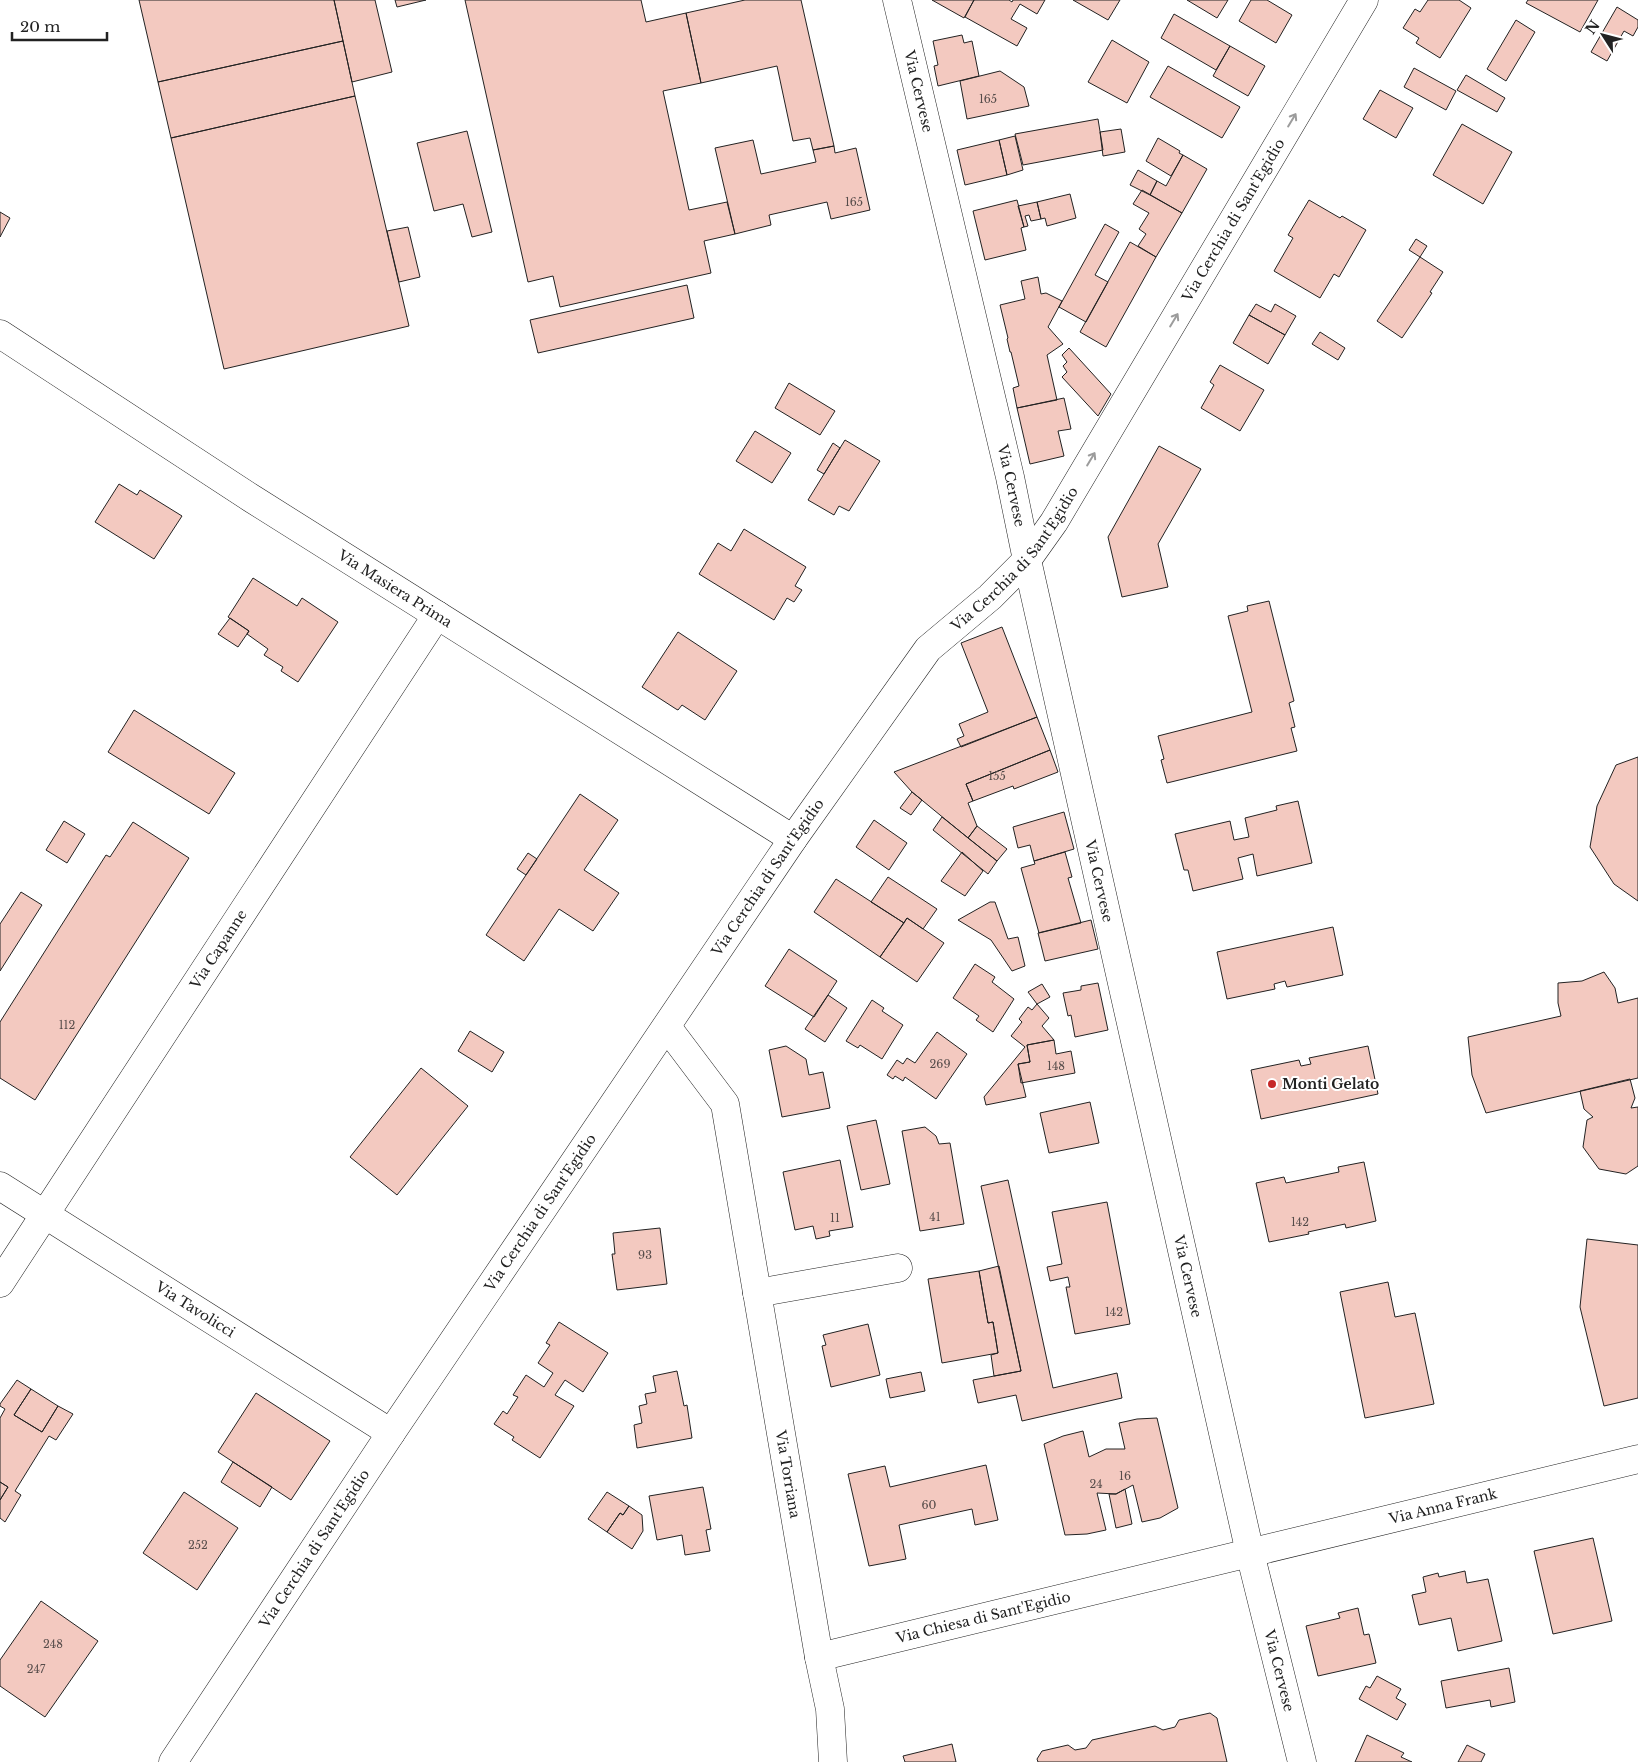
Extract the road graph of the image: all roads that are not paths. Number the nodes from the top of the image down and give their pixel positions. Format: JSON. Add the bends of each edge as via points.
{"nodes":[{"id":1,"x":896,"y":0,"type":"edge"},
{"id":2,"x":1364,"y":0,"type":"edge"},
{"id":3,"x":0,"y":334,"type":"edge"},
{"id":4,"x":1027,"y":560,"type":"junction"},
{"id":5,"x":437,"y":615,"type":"junction"},
{"id":6,"x":793,"y":839,"type":"junction"},
{"id":7,"x":667,"y":1027,"type":"junction"},
{"id":8,"x":0,"y":1186,"type":"edge"},
{"id":9,"x":44,"y":1214,"type":"junction"},
{"id":10,"x":898,"y":1268,"type":"dead end"},
{"id":11,"x":0,"y":1283,"type":"edge"},
{"id":12,"x":757,"y":1294,"type":"junction"},
{"id":13,"x":391,"y":1433,"type":"junction"},
{"id":14,"x":1638,"y":1459,"type":"edge"},
{"id":15,"x":1250,"y":1553,"type":"junction"},
{"id":16,"x":819,"y":1656,"type":"junction"},
{"id":17,"x":173,"y":1762,"type":"edge"},
{"id":18,"x":833,"y":1762,"type":"edge"},
{"id":19,"x":1302,"y":1762,"type":"edge"}],
"edges":[{"from":1,"to":4,"type":"street","name":"Via Cervese"},
{"from":4,"to":2,"type":"street","name":"Via Cerchia di Sant'Egidio","one_way":true,"via":[[1059,513]]},
{"from":3,"to":5,"type":"street","name":"Via Masiera Prima"},
{"from":4,"to":6,"type":"street","name":"Via Cerchia di Sant'Egidio","via":[[990,598],[928,649]]},
{"from":4,"to":15,"type":"street","name":"Via Cervese"},
{"from":5,"to":6,"type":"street","name":"Via Masiera Prima"},
{"from":5,"to":9,"type":"street","name":"Via Capanne"},
{"from":6,"to":7,"type":"street","name":"Via Cerchia di Sant'Egidio"},
{"from":7,"to":12,"type":"street","name":"Via Torriana","via":[[725,1104]]},
{"from":7,"to":13,"type":"street","name":"Via Cerchia di Sant'Egidio"},
{"from":8,"to":9,"type":"street","name":"Via Tavolicci"},
{"from":9,"to":11,"type":"street","name":"Via Capanne"},
{"from":9,"to":13,"type":"street","name":"Via Tavolicci"},
{"from":10,"to":12,"type":"street"},
{"from":12,"to":16,"type":"street","name":"Via Torriana"},
{"from":13,"to":17,"type":"street","name":"Via Cerchia di Sant'Egidio"},
{"from":14,"to":15,"type":"street","name":"Via Anna Frank"},
{"from":15,"to":16,"type":"street","name":"Via Chiesa di Sant'Egidio"},
{"from":15,"to":19,"type":"street","name":"Via Cervese"},
{"from":16,"to":18,"type":"street","via":[[830,1709]]}]}
